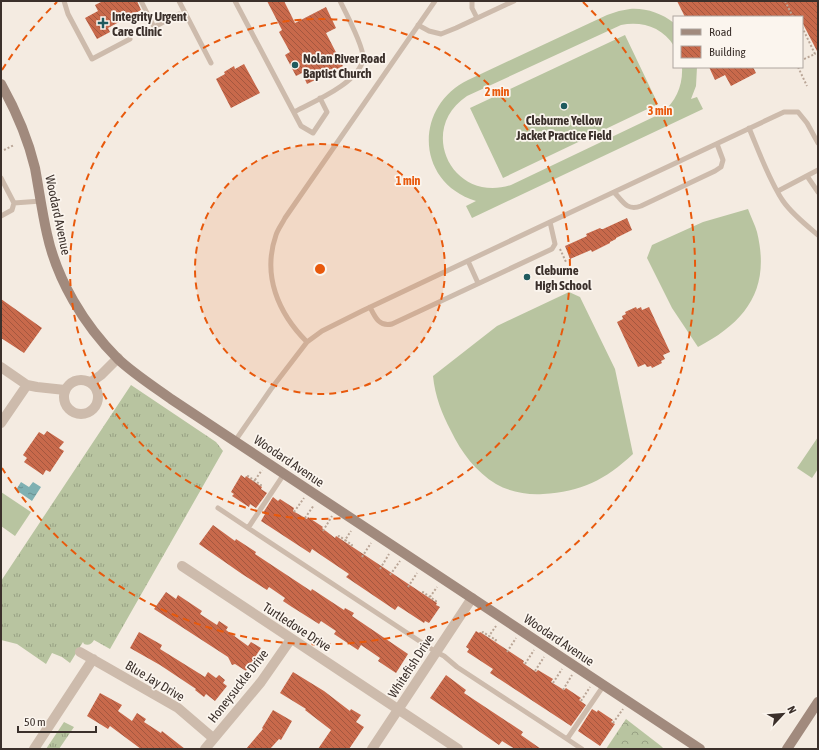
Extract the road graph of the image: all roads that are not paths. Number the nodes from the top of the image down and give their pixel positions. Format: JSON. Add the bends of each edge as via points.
{"nodes":[{"id":1,"x":64,"y":1,"type":"edge"},
{"id":2,"x":141,"y":1,"type":"edge"},
{"id":3,"x":179,"y":1,"type":"edge"},
{"id":4,"x":235,"y":1,"type":"edge"},
{"id":5,"x":340,"y":1,"type":"edge"},
{"id":6,"x":435,"y":1,"type":"edge"},
{"id":7,"x":472,"y":1,"type":"edge"},
{"id":8,"x":514,"y":1,"type":"edge"},
{"id":9,"x":179,"y":14,"type":"dead end"},
{"id":10,"x":477,"y":18,"type":"junction"},
{"id":11,"x":418,"y":25,"type":"junction"},
{"id":12,"x":130,"y":39,"type":"dead end"},
{"id":13,"x":211,"y":63,"type":"dead end"},
{"id":14,"x":1,"y":84,"type":"edge"},
{"id":15,"x":4,"y":96,"type":"edge"},
{"id":16,"x":320,"y":98,"type":"junction"},
{"id":17,"x":294,"y":112,"type":"junction"},
{"id":18,"x":749,"y":128,"type":"junction"},
{"id":19,"x":717,"y":144,"type":"junction"},
{"id":20,"x":818,"y":144,"type":"edge"},
{"id":21,"x":818,"y":170,"type":"edge"},
{"id":22,"x":807,"y":176,"type":"junction"},
{"id":23,"x":1,"y":178,"type":"edge"},
{"id":24,"x":778,"y":191,"type":"junction"},
{"id":25,"x":614,"y":192,"type":"junction"},
{"id":26,"x":818,"y":192,"type":"edge"},
{"id":27,"x":41,"y":200,"type":"junction"},
{"id":28,"x":14,"y":203,"type":"junction"},
{"id":29,"x":1,"y":216,"type":"edge"},
{"id":30,"x":550,"y":222,"type":"junction"},
{"id":31,"x":818,"y":235,"type":"edge"},
{"id":32,"x":468,"y":261,"type":"junction"},
{"id":33,"x":478,"y":283,"type":"junction"},
{"id":34,"x":370,"y":307,"type":"junction"},
{"id":35,"x":307,"y":342,"type":"junction"},
{"id":36,"x":118,"y":358,"type":"junction"},
{"id":37,"x":1,"y":367,"type":"edge"},
{"id":38,"x":91,"y":382,"type":"junction"},
{"id":39,"x":26,"y":385,"type":"junction"},
{"id":40,"x":65,"y":390,"type":"junction"},
{"id":41,"x":1,"y":423,"type":"edge"},
{"id":42,"x":235,"y":441,"type":"junction"},
{"id":43,"x":284,"y":474,"type":"junction"},
{"id":44,"x":218,"y":508,"type":"dead end"},
{"id":45,"x":248,"y":528,"type":"junction"},
{"id":46,"x":182,"y":566,"type":"dead end"},
{"id":47,"x":472,"y":598,"type":"junction"},
{"id":48,"x":291,"y":639,"type":"junction"},
{"id":49,"x":80,"y":652,"type":"dead end"},
{"id":50,"x":436,"y":652,"type":"junction"},
{"id":51,"x":93,"y":659,"type":"junction"},
{"id":52,"x":599,"y":682,"type":"junction"},
{"id":53,"x":818,"y":702,"type":"edge"},
{"id":54,"x":398,"y":709,"type":"junction"},
{"id":55,"x":213,"y":738,"type":"junction"},
{"id":56,"x":567,"y":739,"type":"junction"},
{"id":57,"x":34,"y":749,"type":"edge"},
{"id":58,"x":205,"y":749,"type":"edge"},
{"id":59,"x":372,"y":749,"type":"edge"},
{"id":60,"x":458,"y":749,"type":"edge"},
{"id":61,"x":582,"y":749,"type":"edge"},
{"id":62,"x":700,"y":749,"type":"edge"},
{"id":63,"x":787,"y":749,"type":"edge"}],
"edges":[{"from":1,"to":12,"type":"lane","via":[[68,14],[92,59]]},
{"from":2,"to":9,"type":"lane","via":[[154,27]]},
{"from":3,"to":13,"type":"lane"},
{"from":4,"to":17,"type":"lane"},
{"from":5,"to":16,"type":"lane","via":[[358,39],[363,58],[360,68],[342,87]]},
{"from":6,"to":11,"type":"lane"},
{"from":7,"to":10,"type":"lane"},
{"from":8,"to":10,"type":"lane"},
{"from":10,"to":11,"type":"lane","via":[[441,34]]},
{"from":11,"to":35,"type":"lane","via":[[276,234],[271,253],[275,294],[285,316]]},
{"from":14,"to":15,"type":"street","name":"Woodard Avenue"},
{"from":15,"to":27,"type":"street","name":"Woodard Avenue","via":[[19,120],[34,166]]},
{"from":16,"to":17,"type":"lane"},
{"from":16,"to":17,"type":"lane","via":[[327,112],[313,133],[301,126]]},
{"from":18,"to":19,"type":"lane"},
{"from":18,"to":20,"type":"lane","via":[[784,112],[798,112]]},
{"from":18,"to":24,"type":"lane"},
{"from":19,"to":25,"type":"lane"},
{"from":19,"to":25,"type":"lane","via":[[723,160],[721,167],[641,206],[631,208]]},
{"from":21,"to":22,"type":"lane"},
{"from":22,"to":24,"type":"lane"},
{"from":22,"to":26,"type":"lane"},
{"from":23,"to":28,"type":"lane"},
{"from":24,"to":31,"type":"lane","via":[[797,217]]},
{"from":25,"to":30,"type":"lane"},
{"from":27,"to":28,"type":"lane"},
{"from":27,"to":36,"type":"street","name":"Woodard Avenue","via":[[51,250],[64,284],[84,317]]},
{"from":28,"to":29,"type":"lane","via":[[12,210]]},
{"from":30,"to":32,"type":"lane"},
{"from":30,"to":33,"type":"lane","via":[[555,244],[552,249]]},
{"from":32,"to":33,"type":"lane"},
{"from":32,"to":34,"type":"lane"},
{"from":33,"to":34,"type":"lane","via":[[387,325],[378,322]]},
{"from":34,"to":35,"type":"lane"},
{"from":35,"to":42,"type":"lane"},
{"from":36,"to":38,"type":"street"},
{"from":36,"to":42,"type":"street","name":"Woodard Avenue","via":[[140,378]]},
{"from":37,"to":39,"type":"street"},
{"from":38,"to":40,"type":"street","via":[[76,380]]},
{"from":38,"to":40,"type":"street","via":[[96,387],[99,399],[97,406],[87,414],[74,413],[69,409],[65,403]]},
{"from":39,"to":40,"type":"street"},
{"from":39,"to":41,"type":"street"},
{"from":42,"to":43,"type":"street","name":"Woodard Avenue"},
{"from":43,"to":45,"type":"lane"},
{"from":43,"to":47,"type":"street","name":"Woodard Avenue"},
{"from":44,"to":45,"type":"lane"},
{"from":45,"to":50,"type":"lane"},
{"from":46,"to":48,"type":"street","name":"Turtledove Drive"},
{"from":47,"to":50,"type":"street","name":"Whitefish Drive"},
{"from":47,"to":52,"type":"street","name":"Woodard Avenue"},
{"from":48,"to":54,"type":"street","name":"Turtledove Drive"},
{"from":48,"to":55,"type":"street","name":"Honeysuckle Drive","via":[[261,682]]},
{"from":49,"to":51,"type":"street","name":"Blue Jay Drive"},
{"from":50,"to":54,"type":"street","name":"Whitefish Drive"},
{"from":50,"to":56,"type":"lane"},
{"from":51,"to":55,"type":"street","name":"Blue Jay Drive","via":[[178,708]]},
{"from":51,"to":57,"type":"street"},
{"from":52,"to":56,"type":"lane"},
{"from":52,"to":62,"type":"street","name":"Woodard Avenue"},
{"from":53,"to":63,"type":"street"},
{"from":54,"to":59,"type":"street","name":"Whitefish Drive"},
{"from":54,"to":60,"type":"street","name":"Turtledove Drive"},
{"from":55,"to":58,"type":"street","name":"Honeysuckle Drive"},
{"from":56,"to":61,"type":"lane"}]}
